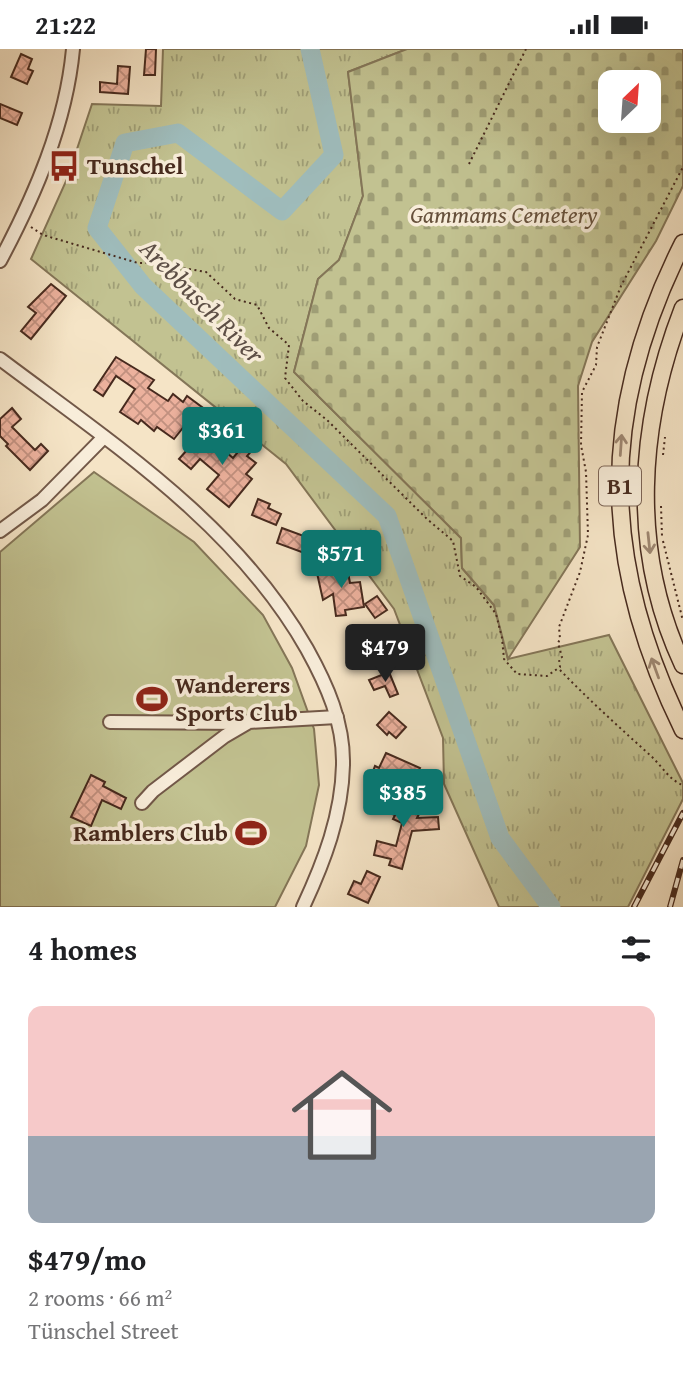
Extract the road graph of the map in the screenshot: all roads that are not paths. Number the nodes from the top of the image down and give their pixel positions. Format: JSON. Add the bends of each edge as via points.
{"nodes":[{"id":1,"x":73,"y":49,"type":"edge"},
{"id":2,"x":683,"y":243,"type":"edge"},
{"id":3,"x":0,"y":261,"type":"edge"},
{"id":4,"x":683,"y":308,"type":"edge"},
{"id":5,"x":0,"y":359,"type":"edge"},
{"id":6,"x":104,"y":437,"type":"junction"},
{"id":7,"x":0,"y":531,"type":"edge"},
{"id":8,"x":683,"y":665,"type":"edge"},
{"id":9,"x":337,"y":717,"type":"junction"},
{"id":10,"x":110,"y":722,"type":"dead end"},
{"id":11,"x":249,"y":722,"type":"junction"},
{"id":12,"x":683,"y":730,"type":"edge"},
{"id":13,"x":142,"y":803,"type":"dead end"},
{"id":14,"x":303,"y":907,"type":"edge"}],
"edges":[{"from":1,"to":3,"type":"street","via":[[48,157]]},
{"from":12,"to":2,"type":"main road","number":"B1","one_way":true,"via":[[656,672],[633,602],[620,498],[623,427],[634,371],[654,305]]},
{"from":4,"to":8,"type":"main road","number":"B1","one_way":true,"via":[[651,415],[645,464],[650,557],[659,599]]},
{"from":5,"to":6,"type":"street"},
{"from":6,"to":7,"type":"street","via":[[42,499]]},
{"from":6,"to":9,"type":"street","via":[[217,531],[261,582],[301,638]]},
{"from":9,"to":11,"type":"street"},
{"from":9,"to":14,"type":"street","via":[[343,763],[341,792],[325,858]]},
{"from":10,"to":11,"type":"street"},
{"from":11,"to":13,"type":"street"}]}
